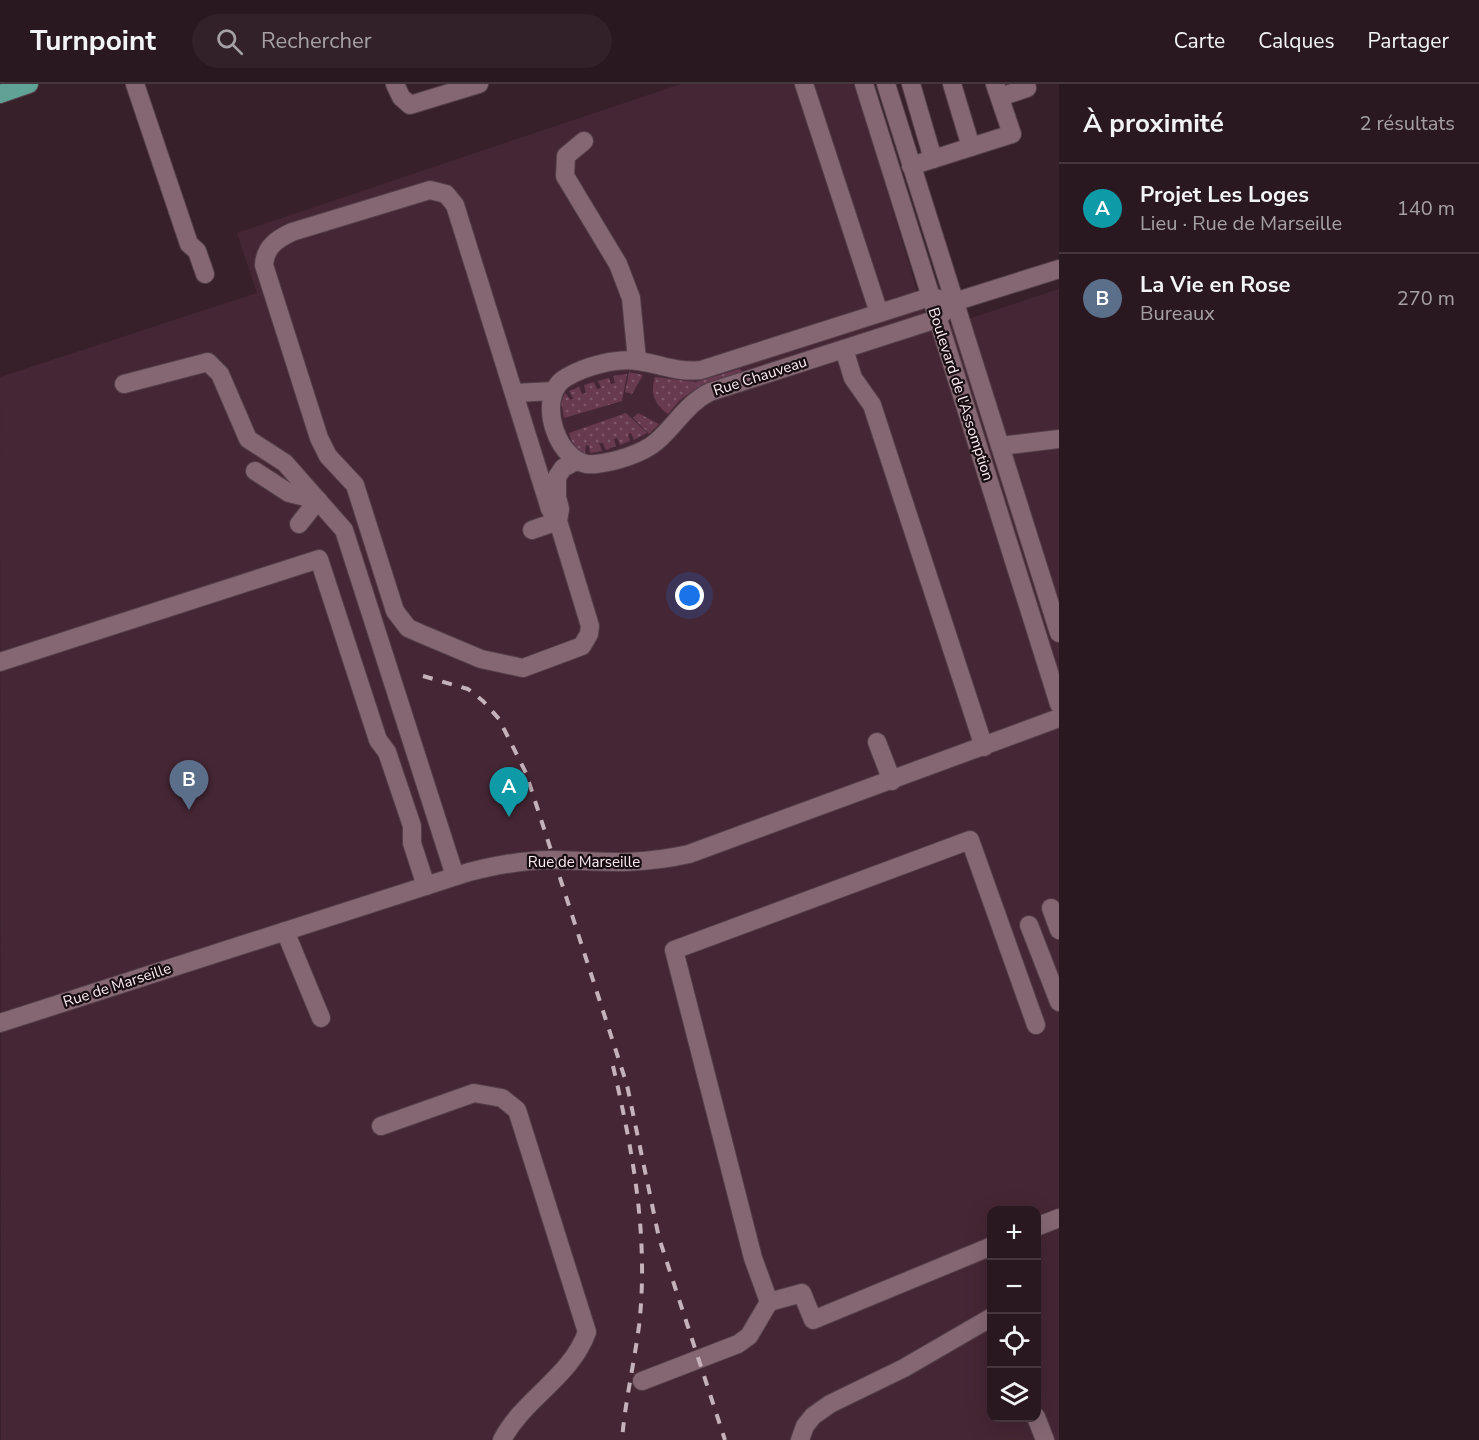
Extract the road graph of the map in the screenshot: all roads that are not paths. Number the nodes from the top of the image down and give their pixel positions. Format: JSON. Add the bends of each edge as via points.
{"nodes":[{"id":1,"x":29,"y":84,"type":"edge"},
{"id":2,"x":135,"y":84,"type":"edge"},
{"id":3,"x":395,"y":84,"type":"edge"},
{"id":4,"x":479,"y":84,"type":"edge"},
{"id":5,"x":804,"y":84,"type":"edge"},
{"id":6,"x":864,"y":84,"type":"edge"},
{"id":7,"x":886,"y":84,"type":"edge"},
{"id":8,"x":911,"y":84,"type":"edge"},
{"id":9,"x":952,"y":84,"type":"edge"},
{"id":10,"x":1027,"y":88,"type":"dead end"},
{"id":11,"x":998,"y":90,"type":"edge"},
{"id":12,"x":0,"y":94,"type":"edge"},
{"id":13,"x":584,"y":141,"type":"dead end"},
{"id":14,"x":970,"y":147,"type":"junction"},
{"id":15,"x":933,"y":159,"type":"junction"},
{"id":16,"x":911,"y":166,"type":"junction"},
{"id":17,"x":1059,"y":269,"type":"edge"},
{"id":18,"x":200,"y":275,"type":"dead end"},
{"id":19,"x":930,"y":297,"type":"junction"},
{"id":20,"x":954,"y":302,"type":"junction"},
{"id":21,"x":879,"y":313,"type":"junction"},
{"id":22,"x":937,"y":319,"type":"junction"},
{"id":23,"x":844,"y":349,"type":"junction"},
{"id":24,"x":637,"y":360,"type":"junction"},
{"id":25,"x":124,"y":384,"type":"dead end"},
{"id":26,"x":554,"y":390,"type":"junction"},
{"id":27,"x":515,"y":393,"type":"junction"},
{"id":28,"x":1059,"y":439,"type":"edge"},
{"id":29,"x":1000,"y":446,"type":"junction"},
{"id":30,"x":576,"y":461,"type":"junction"},
{"id":31,"x":255,"y":471,"type":"dead end"},
{"id":32,"x":318,"y":500,"type":"junction"},
{"id":33,"x":558,"y":521,"type":"junction"},
{"id":34,"x":298,"y":524,"type":"dead end"},
{"id":35,"x":532,"y":530,"type":"dead end"},
{"id":36,"x":1059,"y":633,"type":"edge"},
{"id":37,"x":0,"y":662,"type":"edge"},
{"id":38,"x":1059,"y":704,"type":"edge"},
{"id":39,"x":1059,"y":718,"type":"edge"},
{"id":40,"x":878,"y":742,"type":"dead end"},
{"id":41,"x":984,"y":747,"type":"junction"},
{"id":42,"x":892,"y":781,"type":"junction"},
{"id":43,"x":455,"y":876,"type":"junction"},
{"id":44,"x":426,"y":886,"type":"junction"},
{"id":45,"x":1051,"y":908,"type":"dead end"},
{"id":46,"x":1029,"y":925,"type":"dead end"},
{"id":47,"x":1059,"y":930,"type":"edge"},
{"id":48,"x":285,"y":931,"type":"junction"},
{"id":49,"x":1059,"y":1002,"type":"edge"},
{"id":50,"x":321,"y":1018,"type":"dead end"},
{"id":51,"x":0,"y":1023,"type":"edge"},
{"id":52,"x":1036,"y":1025,"type":"dead end"},
{"id":53,"x":381,"y":1126,"type":"dead end"},
{"id":54,"x":1059,"y":1218,"type":"edge"},
{"id":55,"x":1041,"y":1225,"type":"edge"},
{"id":56,"x":987,"y":1248,"type":"edge"},
{"id":57,"x":769,"y":1302,"type":"junction"},
{"id":58,"x":987,"y":1320,"type":"edge"},
{"id":59,"x":642,"y":1381,"type":"dead end"},
{"id":60,"x":1038,"y":1422,"type":"edge"},
{"id":61,"x":502,"y":1440,"type":"edge"},
{"id":62,"x":800,"y":1440,"type":"edge"},
{"id":63,"x":1045,"y":1440,"type":"edge"}],
"edges":[{"from":1,"to":12,"type":"main road"},
{"from":2,"to":18,"type":"street","via":[[189,244],[187,254]]},
{"from":3,"to":4,"type":"street","via":[[401,98],[410,105]]},
{"from":5,"to":21,"type":"street"},
{"from":6,"to":19,"type":"street","name":"Boulevard de l'Assomption"},
{"from":7,"to":16,"type":"street","name":"Boulevard de l'Assomption"},
{"from":8,"to":15,"type":"street"},
{"from":9,"to":14,"type":"street"},
{"from":10,"to":11,"type":"street"},
{"from":11,"to":14,"type":"street","via":[[1012,134]]},
{"from":13,"to":24,"type":"street","via":[[566,156],[565,176],[618,264],[631,298]]},
{"from":14,"to":15,"type":"street"},
{"from":15,"to":16,"type":"street"},
{"from":16,"to":20,"type":"street","name":"Boulevard de l'Assomption"},
{"from":17,"to":20,"type":"street","name":"Rue Chauveau"},
{"from":19,"to":20,"type":"street","name":"Rue Chauveau"},
{"from":19,"to":21,"type":"street","name":"Rue Chauveau"},
{"from":19,"to":22,"type":"street","name":"Boulevard de l'Assomption"},
{"from":20,"to":22,"type":"street","name":"Rue Chauveau"},
{"from":20,"to":29,"type":"street","name":"Boulevard de l'Assomption"},
{"from":21,"to":24,"type":"street","name":"Rue Chauveau","via":[[701,370],[685,372]]},
{"from":22,"to":23,"type":"street","name":"Rue Chauveau"},
{"from":22,"to":38,"type":"street","name":"Boulevard de l'Assomption"},
{"from":23,"to":30,"type":"street","name":"Rue Chauveau","via":[[703,395],[645,450],[600,464]]},
{"from":23,"to":41,"type":"street","via":[[853,378],[872,405]]},
{"from":24,"to":26,"type":"street","name":"Rue Chauveau","via":[[620,360],[575,373]]},
{"from":25,"to":32,"type":"street","via":[[208,362],[220,375],[248,439],[285,463]]},
{"from":26,"to":27,"type":"street"},
{"from":26,"to":30,"type":"street","via":[[550,411],[563,448]]},
{"from":27,"to":33,"type":"street","via":[[550,509]]},
{"from":27,"to":33,"type":"street","via":[[454,205],[446,194],[430,190],[292,232],[279,238],[264,255],[320,438],[328,456],[355,484],[395,611],[408,628],[481,659],[523,668],[582,646],[590,626]]},
{"from":28,"to":29,"type":"street"},
{"from":29,"to":36,"type":"street","name":"Boulevard de l'Assomption"},
{"from":30,"to":33,"type":"street","via":[[563,468],[557,477]]},
{"from":31,"to":32,"type":"street","via":[[289,494]]},
{"from":32,"to":34,"type":"street"},
{"from":32,"to":43,"type":"street","via":[[344,530],[349,542]]},
{"from":33,"to":35,"type":"street"},
{"from":37,"to":44,"type":"street","via":[[319,559],[378,740],[377,755],[401,831],[412,843]]},
{"from":39,"to":41,"type":"street","name":"Rue de Marseille"},
{"from":40,"to":42,"type":"street"},
{"from":41,"to":42,"type":"street","name":"Rue de Marseille"},
{"from":42,"to":43,"type":"street","name":"Rue de Marseille","via":[[670,858],[612,864],[531,861]]},
{"from":43,"to":44,"type":"street","name":"Rue de Marseille"},
{"from":44,"to":48,"type":"street","name":"Rue de Marseille"},
{"from":45,"to":47,"type":"street"},
{"from":46,"to":49,"type":"street"},
{"from":48,"to":50,"type":"street"},
{"from":48,"to":51,"type":"street","name":"Rue de Marseille"},
{"from":52,"to":57,"type":"street","via":[[970,840],[674,950],[753,1258]]},
{"from":53,"to":61,"type":"street","via":[[474,1092],[501,1098],[517,1110],[587,1332],[568,1367]]},
{"from":54,"to":55,"type":"street"},
{"from":56,"to":57,"type":"street","via":[[813,1320],[802,1293]]},
{"from":57,"to":59,"type":"street","via":[[749,1336],[738,1344]]},
{"from":58,"to":62,"type":"street","via":[[904,1368],[830,1404],[813,1416]]},
{"from":60,"to":63,"type":"street"}]}
